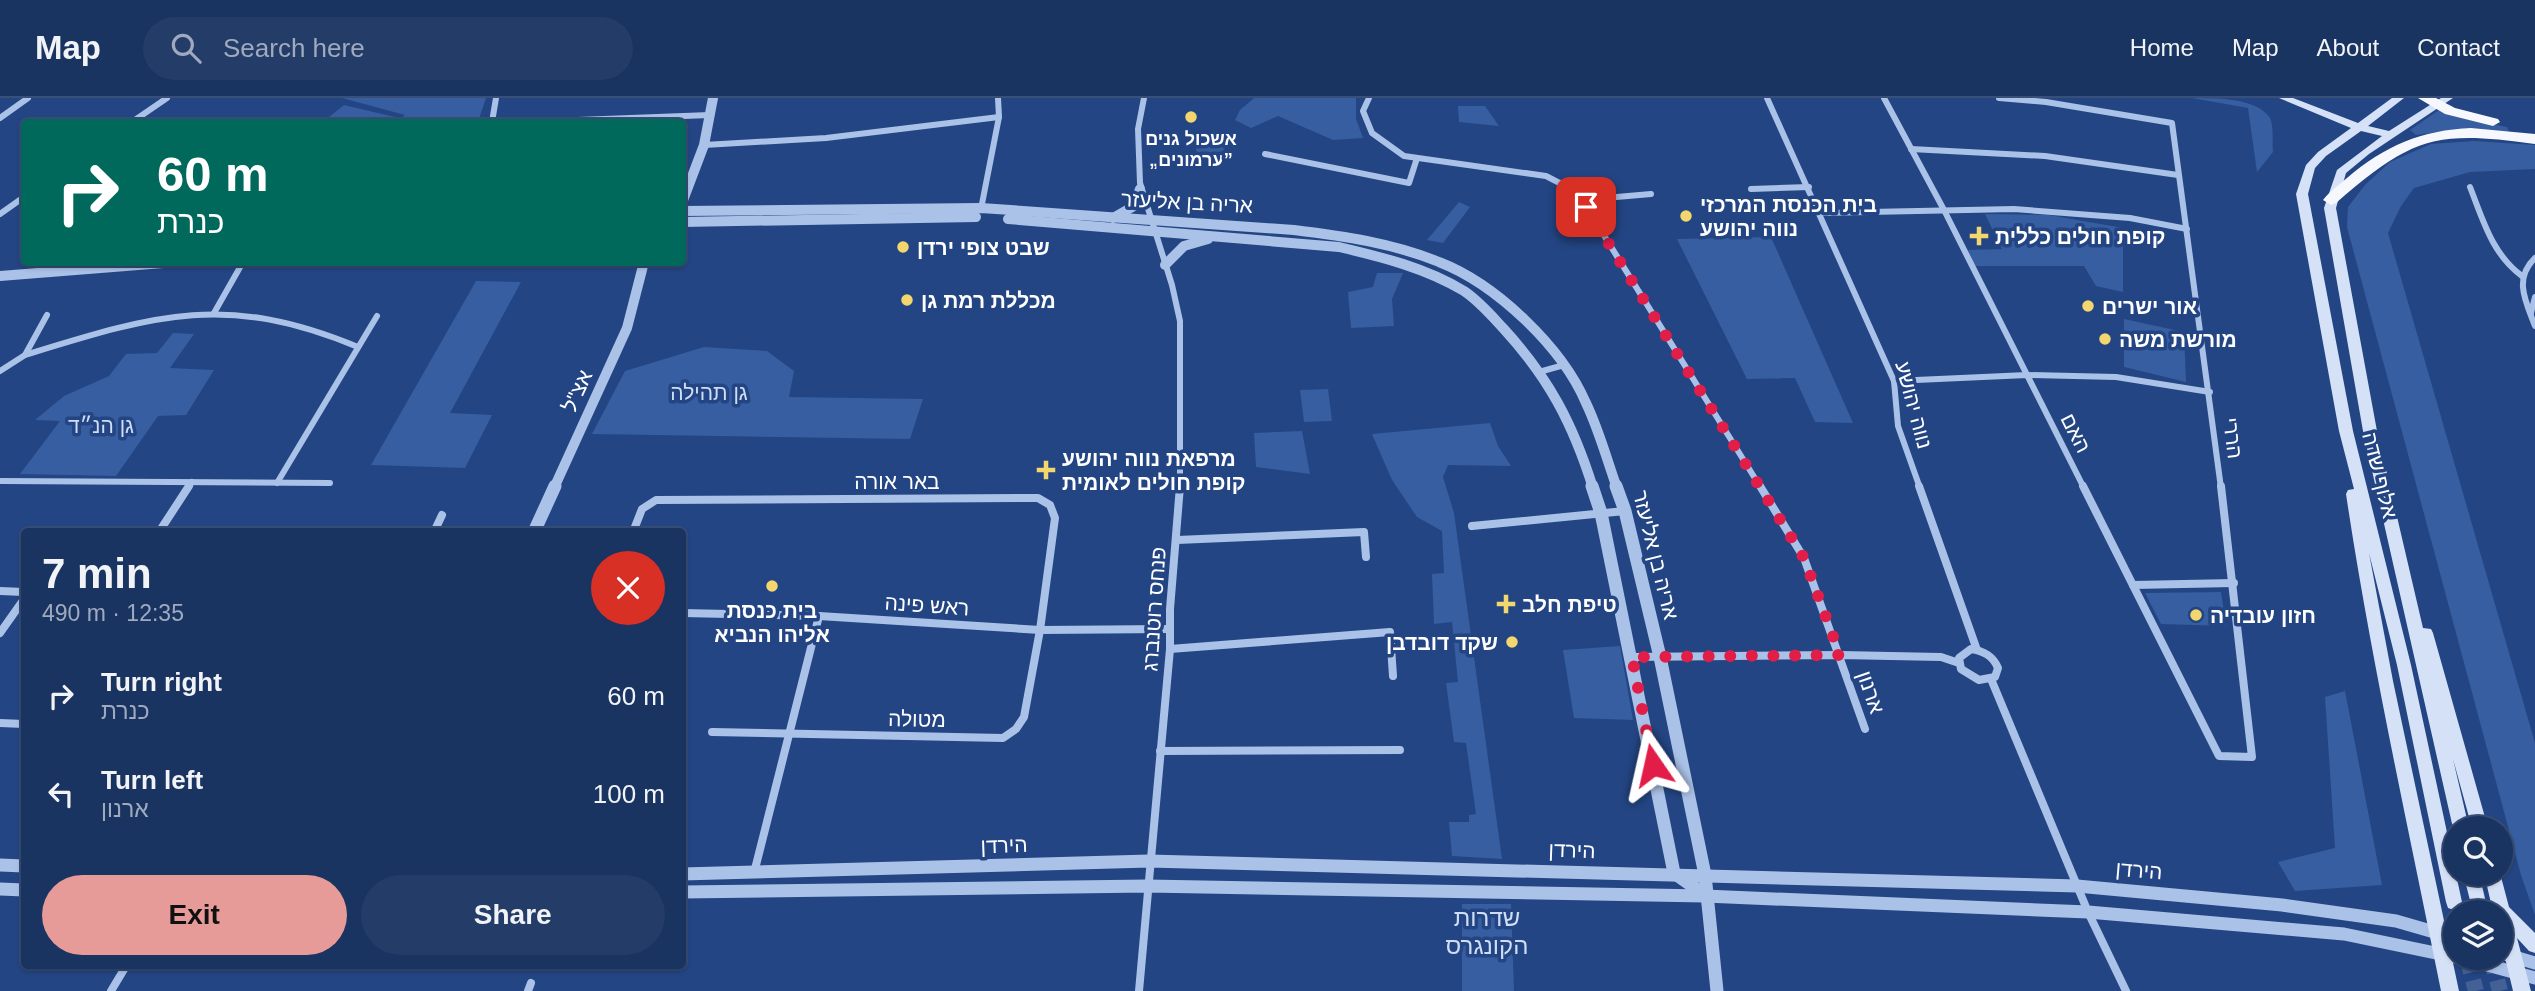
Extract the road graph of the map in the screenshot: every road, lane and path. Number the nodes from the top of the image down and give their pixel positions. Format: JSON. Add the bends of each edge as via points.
{"nodes":[{"id":1,"x":28,"y":98,"type":"edge"},
{"id":2,"x":167,"y":98,"type":"edge"},
{"id":3,"x":496,"y":98,"type":"edge"},
{"id":4,"x":713,"y":98,"type":"edge"},
{"id":5,"x":998,"y":98,"type":"edge"},
{"id":6,"x":1144,"y":98,"type":"edge"},
{"id":7,"x":1369,"y":98,"type":"edge"},
{"id":8,"x":1767,"y":98,"type":"edge"},
{"id":9,"x":1884,"y":98,"type":"edge"},
{"id":10,"x":1999,"y":98,"type":"edge"},
{"id":11,"x":2284,"y":98,"type":"edge"},
{"id":12,"x":2399,"y":98,"type":"edge"},
{"id":13,"x":2437,"y":100,"type":"edge"},
{"id":14,"x":2310,"y":110,"type":"junction"},
{"id":15,"x":710,"y":115,"type":"junction"},
{"id":16,"x":999,"y":117,"type":"junction"},
{"id":17,"x":0,"y":118,"type":"edge"},
{"id":18,"x":136,"y":119,"type":"edge"},
{"id":19,"x":492,"y":119,"type":"edge"},
{"id":20,"x":651,"y":119,"type":"edge"},
{"id":21,"x":2357,"y":127,"type":"junction"},
{"id":22,"x":2535,"y":130,"type":"edge"},
{"id":23,"x":2390,"y":135,"type":"junction"},
{"id":24,"x":2344,"y":136,"type":"junction"},
{"id":25,"x":2535,"y":139,"type":"edge"},
{"id":26,"x":704,"y":145,"type":"junction"},
{"id":27,"x":1911,"y":149,"type":"junction"},
{"id":28,"x":1265,"y":154,"type":"dead end"},
{"id":29,"x":1417,"y":158,"type":"junction"},
{"id":30,"x":2178,"y":175,"type":"junction"},
{"id":31,"x":1809,"y":187,"type":"junction"},
{"id":32,"x":2470,"y":187,"type":"dead end"},
{"id":33,"x":1140,"y":189,"type":"junction"},
{"id":34,"x":1751,"y":189,"type":"dead end"},
{"id":35,"x":686,"y":192,"type":"edge"},
{"id":36,"x":1651,"y":194,"type":"dead end"},
{"id":37,"x":21,"y":199,"type":"edge"},
{"id":38,"x":1582,"y":200,"type":"junction"},
{"id":39,"x":2331,"y":200,"type":"junction"},
{"id":40,"x":1944,"y":210,"type":"junction"},
{"id":41,"x":686,"y":211,"type":"edge"},
{"id":42,"x":980,"y":212,"type":"junction"},
{"id":43,"x":1821,"y":213,"type":"junction"},
{"id":44,"x":0,"y":214,"type":"edge"},
{"id":45,"x":1112,"y":219,"type":"junction"},
{"id":46,"x":686,"y":222,"type":"edge"},
{"id":47,"x":1152,"y":226,"type":"junction"},
{"id":48,"x":2187,"y":229,"type":"junction"},
{"id":49,"x":1224,"y":237,"type":"junction"},
{"id":50,"x":2535,"y":258,"type":"edge"},
{"id":51,"x":1165,"y":265,"type":"junction"},
{"id":52,"x":37,"y":266,"type":"edge"},
{"id":53,"x":126,"y":266,"type":"edge"},
{"id":54,"x":241,"y":266,"type":"edge"},
{"id":55,"x":643,"y":266,"type":"edge"},
{"id":56,"x":0,"y":270,"type":"edge"},
{"id":57,"x":0,"y":276,"type":"edge"},
{"id":58,"x":2522,"y":276,"type":"junction"},
{"id":59,"x":2535,"y":297,"type":"edge"},
{"id":60,"x":214,"y":313,"type":"junction"},
{"id":61,"x":2531,"y":314,"type":"junction"},
{"id":62,"x":47,"y":315,"type":"dead end"},
{"id":63,"x":377,"y":316,"type":"dead end"},
{"id":64,"x":2535,"y":326,"type":"edge"},
{"id":65,"x":358,"y":347,"type":"junction"},
{"id":66,"x":25,"y":355,"type":"junction"},
{"id":67,"x":1564,"y":365,"type":"junction"},
{"id":68,"x":0,"y":371,"type":"edge"},
{"id":69,"x":1539,"y":372,"type":"junction"},
{"id":70,"x":2027,"y":375,"type":"junction"},
{"id":71,"x":1894,"y":381,"type":"junction"},
{"id":72,"x":2210,"y":392,"type":"junction"},
{"id":73,"x":2338,"y":392,"type":"junction"},
{"id":74,"x":2370,"y":431,"type":"junction"},
{"id":75,"x":0,"y":481,"type":"edge"},
{"id":76,"x":192,"y":482,"type":"junction"},
{"id":77,"x":277,"y":483,"type":"junction"},
{"id":78,"x":330,"y":483,"type":"dead end"},
{"id":79,"x":1625,"y":511,"type":"junction"},
{"id":80,"x":1601,"y":513,"type":"junction"},
{"id":81,"x":442,"y":515,"type":"dead end"},
{"id":82,"x":1472,"y":526,"type":"dead end"},
{"id":83,"x":162,"y":528,"type":"edge"},
{"id":84,"x":436,"y":528,"type":"edge"},
{"id":85,"x":536,"y":528,"type":"edge"},
{"id":86,"x":635,"y":528,"type":"edge"},
{"id":87,"x":1177,"y":540,"type":"junction"},
{"id":88,"x":1366,"y":557,"type":"dead end"},
{"id":89,"x":2234,"y":583,"type":"junction"},
{"id":90,"x":2133,"y":585,"type":"junction"},
{"id":91,"x":0,"y":591,"type":"edge"},
{"id":92,"x":21,"y":592,"type":"edge"},
{"id":93,"x":21,"y":603,"type":"edge"},
{"id":94,"x":686,"y":613,"type":"edge"},
{"id":95,"x":819,"y":616,"type":"junction"},
{"id":96,"x":1169,"y":629,"type":"junction"},
{"id":97,"x":1040,"y":630,"type":"junction"},
{"id":98,"x":0,"y":633,"type":"edge"},
{"id":99,"x":1170,"y":649,"type":"junction"},
{"id":100,"x":1977,"y":650,"type":"junction"},
{"id":101,"x":1840,"y":655,"type":"junction"},
{"id":102,"x":1632,"y":657,"type":"junction"},
{"id":103,"x":1660,"y":657,"type":"junction"},
{"id":104,"x":1959,"y":663,"type":"junction"},
{"id":105,"x":1393,"y":676,"type":"dead end"},
{"id":106,"x":1991,"y":679,"type":"junction"},
{"id":107,"x":0,"y":723,"type":"edge"},
{"id":108,"x":21,"y":724,"type":"edge"},
{"id":109,"x":1865,"y":729,"type":"dead end"},
{"id":110,"x":712,"y":732,"type":"dead end"},
{"id":111,"x":789,"y":734,"type":"junction"},
{"id":112,"x":1399,"y":750,"type":"dead end"},
{"id":113,"x":1160,"y":751,"type":"junction"},
{"id":114,"x":2252,"y":757,"type":"joint"},
{"id":115,"x":2458,"y":816,"type":"edge"},
{"id":116,"x":2477,"y":816,"type":"edge"},
{"id":117,"x":1149,"y":861,"type":"junction"},
{"id":118,"x":0,"y":865,"type":"edge"},
{"id":119,"x":21,"y":866,"type":"edge"},
{"id":120,"x":1674,"y":873,"type":"junction"},
{"id":121,"x":686,"y":874,"type":"edge"},
{"id":122,"x":753,"y":874,"type":"junction"},
{"id":123,"x":1705,"y":875,"type":"junction"},
{"id":124,"x":1147,"y":886,"type":"junction"},
{"id":125,"x":2077,"y":886,"type":"junction"},
{"id":126,"x":0,"y":889,"type":"edge"},
{"id":127,"x":21,"y":890,"type":"edge"},
{"id":128,"x":686,"y":892,"type":"edge"},
{"id":129,"x":1705,"y":896,"type":"junction"},
{"id":130,"x":2454,"y":900,"type":"edge"},
{"id":131,"x":2088,"y":912,"type":"junction"},
{"id":132,"x":2513,"y":922,"type":"edge"},
{"id":133,"x":2437,"y":932,"type":"junction"},
{"id":134,"x":2443,"y":934,"type":"edge"},
{"id":135,"x":2443,"y":942,"type":"edge"},
{"id":136,"x":2535,"y":946,"type":"edge"},
{"id":137,"x":2443,"y":954,"type":"edge"},
{"id":138,"x":2535,"y":963,"type":"edge"},
{"id":139,"x":2517,"y":965,"type":"edge"},
{"id":140,"x":124,"y":969,"type":"edge"},
{"id":141,"x":2451,"y":970,"type":"edge"},
{"id":142,"x":111,"y":991,"type":"edge"},
{"id":143,"x":1139,"y":991,"type":"edge"},
{"id":144,"x":1717,"y":991,"type":"edge"},
{"id":145,"x":2126,"y":991,"type":"edge"},
{"id":146,"x":2450,"y":991,"type":"edge"},
{"id":147,"x":2522,"y":991,"type":"edge"}],
"edges":[{"from":1,"to":17,"type":"street"},
{"from":2,"to":18,"type":"street"},
{"from":3,"to":19,"type":"street"},
{"from":4,"to":15,"type":"street"},
{"from":5,"to":16,"type":"street"},
{"from":6,"to":33,"type":"street","name":"פנחס רוטנברג","via":[[1135,151]]},
{"from":7,"to":29,"type":"street","via":[[1363,111],[1372,133],[1404,156]]},
{"from":8,"to":31,"type":"street","name":"נווה יהושע"},
{"from":9,"to":27,"type":"street","name":"האם"},
{"from":10,"to":30,"type":"street","name":"הררי","via":[[2172,123]]},
{"from":11,"to":14,"type":"main road"},
{"from":12,"to":21,"type":"main road","name":"אלוף שדה"},
{"from":13,"to":22,"type":"highway","via":[[2464,116]]},
{"from":13,"to":23,"type":"main road","name":"אלוף שדה"},
{"from":14,"to":21,"type":"main road"},
{"from":14,"to":24,"type":"main road"},
{"from":15,"to":20,"type":"street"},
{"from":15,"to":26,"type":"street"},
{"from":16,"to":26,"type":"street","via":[[826,138]]},
{"from":16,"to":42,"type":"street"},
{"from":21,"to":23,"type":"main road"},
{"from":21,"to":24,"type":"main road","name":"אלוף שדה"},
{"from":23,"to":39,"type":"main road","name":"אלוף שדה","via":[[2341,172]]},
{"from":24,"to":73,"type":"main road","name":"אלוף שדה","via":[[2310,167],[2302,194]]},
{"from":25,"to":39,"type":"highway","via":[[2474,131],[2423,136],[2386,156]]},
{"from":26,"to":35,"type":"street"},
{"from":27,"to":30,"type":"street","via":[[2041,153]]},
{"from":27,"to":40,"type":"street","name":"האם"},
{"from":28,"to":29,"type":"street","via":[[1409,183]]},
{"from":29,"to":38,"type":"street","name":"ארנון","via":[[1546,176],[1577,192]]},
{"from":30,"to":48,"type":"street","name":"הררי"},
{"from":31,"to":34,"type":"street"},
{"from":31,"to":43,"type":"street","name":"נווה יהושע"},
{"from":32,"to":58,"type":"street","via":[[2498,254]]},
{"from":33,"to":45,"type":"street","via":[[1134,206]]},
{"from":33,"to":47,"type":"street","name":"פנחס רוטנברג"},
{"from":36,"to":38,"type":"street"},
{"from":37,"to":44,"type":"street"},
{"from":38,"to":101,"type":"street","name":"ארנון","via":[[1804,558]]},
{"from":39,"to":74,"type":"main road","name":"אלוף שדה","via":[[2330,223]]},
{"from":40,"to":43,"type":"street"},
{"from":40,"to":48,"type":"street","via":[[2070,212]]},
{"from":40,"to":70,"type":"street","name":"האם"},
{"from":41,"to":42,"type":"street","name":"אריה בן אליעזר"},
{"from":42,"to":45,"type":"street","name":"אריה בן אליעזר"},
{"from":42,"to":46,"type":"street","name":"אריה בן אליעזר"},
{"from":42,"to":47,"type":"street","name":"אריה בן אליעזר"},
{"from":43,"to":71,"type":"street","name":"נווה יהושע"},
{"from":45,"to":47,"type":"street","name":"אריה בן אליעזר"},
{"from":47,"to":49,"type":"street","name":"אריה בן אליעזר"},
{"from":47,"to":51,"type":"street","name":"פנחס רוטנברג"},
{"from":47,"to":67,"type":"street","name":"אריה בן אליעזר","via":[[1343,236],[1440,262],[1505,303]]},
{"from":48,"to":72,"type":"street","name":"הררי"},
{"from":49,"to":51,"type":"street","via":[[1184,246]]},
{"from":49,"to":69,"type":"street","name":"אריה בן אליעזר","via":[[1339,247],[1431,274],[1466,293]]},
{"from":50,"to":58,"type":"street"},
{"from":51,"to":87,"type":"street","name":"פנחס רוטנברג","via":[[1179,316]]},
{"from":52,"to":56,"type":"street"},
{"from":53,"to":57,"type":"street"},
{"from":54,"to":60,"type":"street"},
{"from":55,"to":85,"type":"street","name":"אצ\"ל","via":[[627,328]]},
{"from":58,"to":61,"type":"street","via":[[2521,290]]},
{"from":59,"to":61,"type":"street"},
{"from":60,"to":65,"type":"street","via":[[327,333]]},
{"from":60,"to":66,"type":"street","via":[[138,323]]},
{"from":61,"to":64,"type":"street"},
{"from":62,"to":66,"type":"street"},
{"from":63,"to":65,"type":"street"},
{"from":65,"to":77,"type":"street"},
{"from":66,"to":68,"type":"street"},
{"from":67,"to":69,"type":"street"},
{"from":67,"to":79,"type":"street","name":"אריה בן אליעזר","via":[[1586,402]]},
{"from":69,"to":80,"type":"street","name":"אריה בן אליעזר","via":[[1563,407]]},
{"from":70,"to":71,"type":"street"},
{"from":70,"to":72,"type":"street","via":[[2116,377]]},
{"from":70,"to":90,"type":"street","name":"האם"},
{"from":71,"to":100,"type":"street","name":"נווה יהושע","via":[[1898,426]]},
{"from":72,"to":89,"type":"street","name":"הררי"},
{"from":73,"to":130,"type":"main road","name":"אלוף שדה","via":[[2404,665]]},
{"from":73,"to":133,"type":"main road","via":[[2362,558]]},
{"from":74,"to":115,"type":"main road","name":"אלוף שדה"},
{"from":74,"to":116,"type":"main road"},
{"from":75,"to":76,"type":"street"},
{"from":76,"to":77,"type":"street"},
{"from":76,"to":83,"type":"street"},
{"from":77,"to":78,"type":"street"},
{"from":79,"to":80,"type":"street"},
{"from":79,"to":103,"type":"street","name":"אריה בן אליעזר"},
{"from":80,"to":82,"type":"street"},
{"from":80,"to":102,"type":"street","name":"אריה בן אליעזר"},
{"from":81,"to":84,"type":"street"},
{"from":86,"to":97,"type":"street","name":"באר אורה","via":[[642,509],[656,500],[1038,498],[1050,505],[1055,518]]},
{"from":87,"to":88,"type":"street","via":[[1364,532]]},
{"from":87,"to":96,"type":"street","name":"פנחס רוטנברג"},
{"from":89,"to":90,"type":"street"},
{"from":89,"to":114,"type":"street","name":"הררי"},
{"from":90,"to":114,"type":"street","name":"האם","via":[[2219,756]]},
{"from":91,"to":92,"type":"street"},
{"from":93,"to":98,"type":"street"},
{"from":94,"to":95,"type":"street","name":"ראש פינה"},
{"from":95,"to":97,"type":"street","name":"ראש פינה"},
{"from":95,"to":111,"type":"street"},
{"from":96,"to":97,"type":"street","name":"ראש פינה"},
{"from":96,"to":99,"type":"street","name":"פנחס רוטנברג"},
{"from":97,"to":111,"type":"street","name":"מטולה","via":[[1024,717],[1003,738]]},
{"from":99,"to":105,"type":"street","via":[[1390,632]]},
{"from":99,"to":113,"type":"street","name":"פנחס רוטנברג"},
{"from":100,"to":104,"type":"street","via":[[1965,650]]},
{"from":100,"to":106,"type":"street","via":[[1996,663],[1997,673]]},
{"from":101,"to":103,"type":"street"},
{"from":101,"to":104,"type":"street","via":[[1941,657]]},
{"from":101,"to":109,"type":"street","name":"ארנון"},
{"from":102,"to":103,"type":"street"},
{"from":102,"to":120,"type":"street","name":"אריה בן אליעזר"},
{"from":103,"to":123,"type":"street","name":"אריה בן אליעזר"},
{"from":104,"to":106,"type":"street","via":[[1972,678]]},
{"from":106,"to":125,"type":"street"},
{"from":107,"to":108,"type":"street"},
{"from":110,"to":111,"type":"street","name":"מטולה"},
{"from":111,"to":122,"type":"street"},
{"from":112,"to":113,"type":"street"},
{"from":113,"to":117,"type":"street","name":"פנחס רוטנברג"},
{"from":117,"to":120,"type":"street","name":"הירדן"},
{"from":117,"to":122,"type":"street","name":"הירדן"},
{"from":117,"to":124,"type":"street","name":"פנחס רוטנברג"},
{"from":118,"to":119,"type":"street"},
{"from":120,"to":123,"type":"street","name":"הירדן"},
{"from":120,"to":129,"type":"street"},
{"from":121,"to":122,"type":"street","name":"הירדן"},
{"from":123,"to":125,"type":"street","name":"הירדן"},
{"from":123,"to":129,"type":"street","name":"אריה בן אליעזר"},
{"from":124,"to":128,"type":"street","name":"הירדן"},
{"from":124,"to":129,"type":"street","name":"הירדן"},
{"from":124,"to":143,"type":"street","name":"פנחס רוטנברג"},
{"from":125,"to":131,"type":"street"},
{"from":125,"to":133,"type":"street","name":"הירדן","via":[[2282,905],[2396,921]]},
{"from":126,"to":127,"type":"street"},
{"from":129,"to":131,"type":"street","name":"הירדן"},
{"from":129,"to":144,"type":"street"},
{"from":131,"to":137,"type":"street","name":"הירדן","via":[[2344,934]]},
{"from":131,"to":145,"type":"street"},
{"from":132,"to":136,"type":"main road"},
{"from":133,"to":134,"type":"street","name":"הירדן"},
{"from":133,"to":135,"type":"main road"},
{"from":138,"to":139,"type":"street","name":"הירדן"},
{"from":139,"to":147,"type":"main road"},
{"from":140,"to":142,"type":"street"},
{"from":141,"to":146,"type":"main road"}]}
